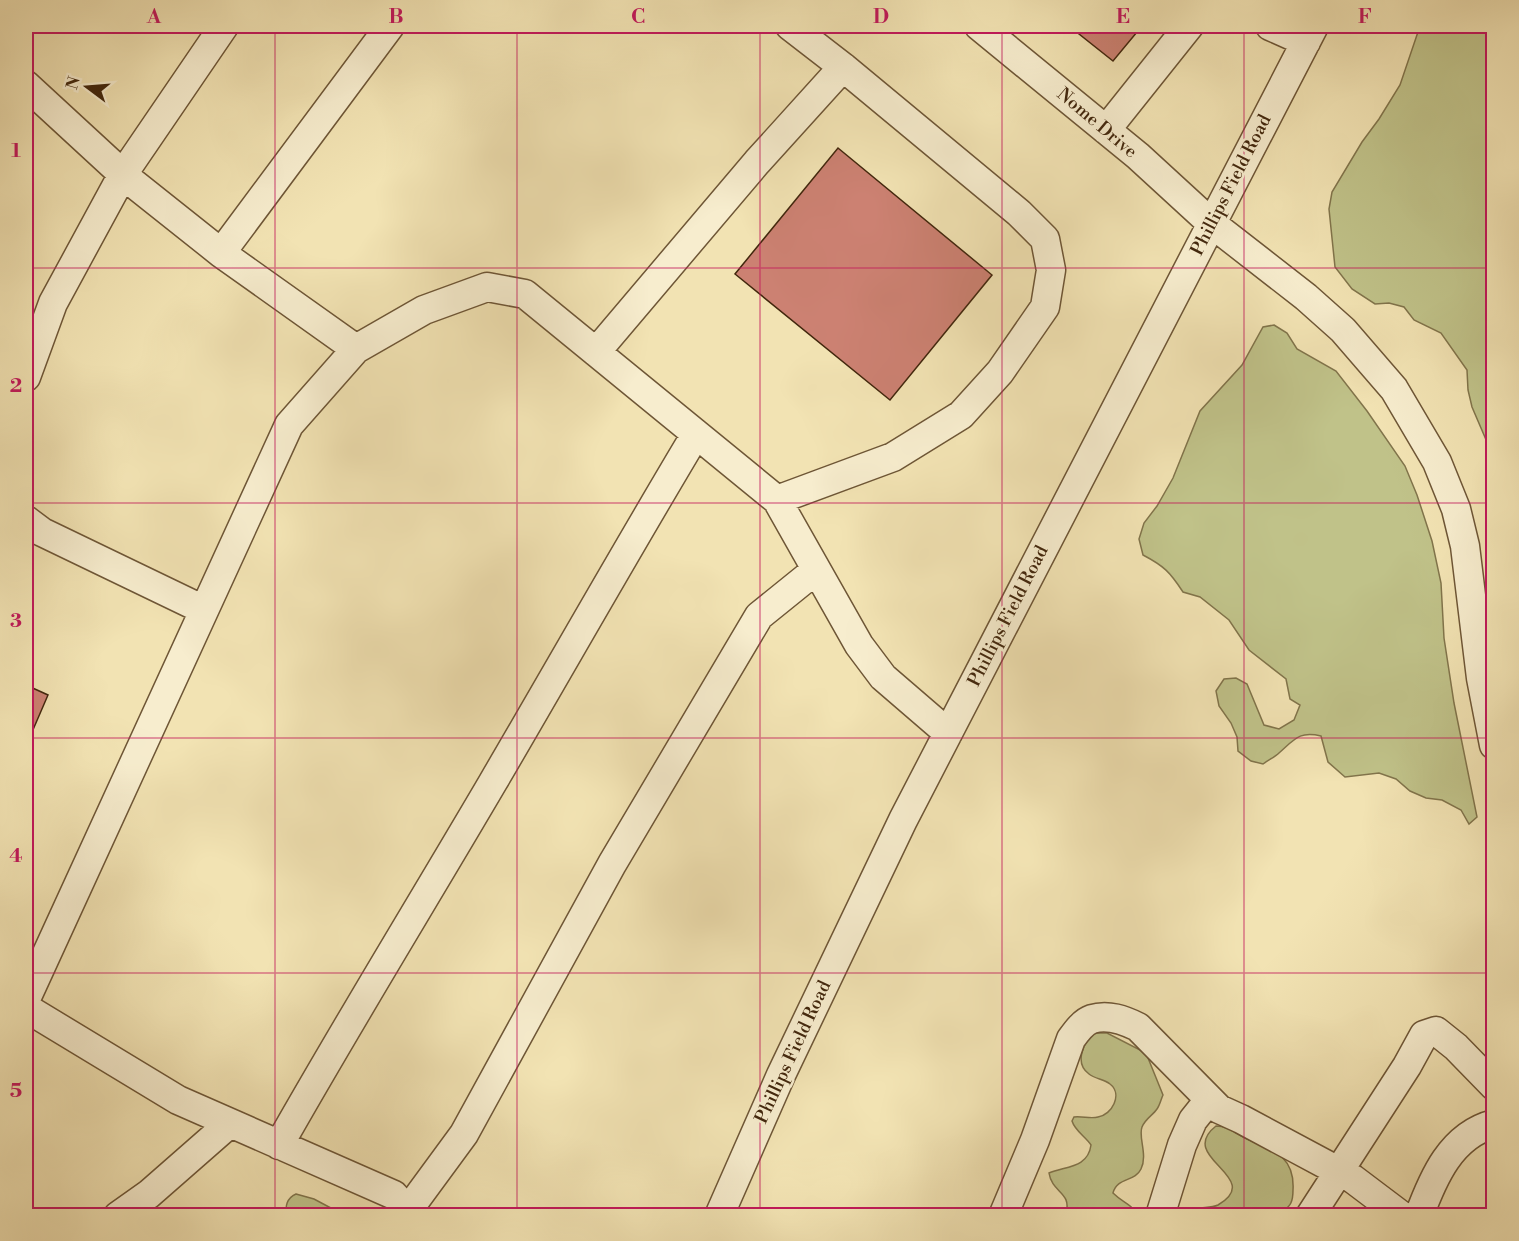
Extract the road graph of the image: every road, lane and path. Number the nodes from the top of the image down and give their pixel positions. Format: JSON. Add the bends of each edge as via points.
{"nodes":[{"id":1,"x":224,"y":26,"type":"edge"},
{"id":2,"x":390,"y":26,"type":"edge"},
{"id":3,"x":790,"y":26,"type":"edge"},
{"id":4,"x":979,"y":26,"type":"edge"},
{"id":5,"x":1189,"y":26,"type":"edge"},
{"id":6,"x":1270,"y":26,"type":"edge"},
{"id":7,"x":1310,"y":34,"type":"edge"},
{"id":8,"x":843,"y":67,"type":"junction"},
{"id":9,"x":26,"y":85,"type":"edge"},
{"id":10,"x":1106,"y":130,"type":"junction"},
{"id":11,"x":123,"y":174,"type":"junction"},
{"id":12,"x":1211,"y":223,"type":"junction"},
{"id":13,"x":221,"y":253,"type":"junction"},
{"id":14,"x":356,"y":349,"type":"junction"},
{"id":15,"x":596,"y":352,"type":"junction"},
{"id":16,"x":26,"y":377,"type":"edge"},
{"id":17,"x":696,"y":434,"type":"junction"},
{"id":18,"x":777,"y":500,"type":"junction"},
{"id":19,"x":26,"y":520,"type":"edge"},
{"id":20,"x":816,"y":570,"type":"junction"},
{"id":21,"x":204,"y":610,"type":"junction"},
{"id":22,"x":948,"y":733,"type":"junction"},
{"id":23,"x":1494,"y":745,"type":"edge"},
{"id":24,"x":26,"y":999,"type":"edge"},
{"id":25,"x":26,"y":1008,"type":"edge"},
{"id":26,"x":1494,"y":1086,"type":"edge"},
{"id":27,"x":1209,"y":1100,"type":"junction"},
{"id":28,"x":230,"y":1123,"type":"junction"},
{"id":29,"x":1494,"y":1124,"type":"edge"},
{"id":30,"x":279,"y":1145,"type":"junction"},
{"id":31,"x":1338,"y":1171,"type":"junction"},
{"id":32,"x":407,"y":1214,"type":"edge"},
{"id":33,"x":118,"y":1215,"type":"edge"},
{"id":34,"x":720,"y":1215,"type":"edge"},
{"id":35,"x":1003,"y":1215,"type":"edge"},
{"id":36,"x":1160,"y":1215,"type":"edge"},
{"id":37,"x":1310,"y":1215,"type":"edge"},
{"id":38,"x":1402,"y":1215,"type":"edge"},
{"id":39,"x":1419,"y":1215,"type":"edge"}],
"edges":[{"from":1,"to":11,"type":"street"},
{"from":2,"to":13,"type":"street"},
{"from":3,"to":8,"type":"street"},
{"from":4,"to":10,"type":"street","name":"Nome Drive"},
{"from":5,"to":10,"type":"street"},
{"from":6,"to":7,"type":"street"},
{"from":7,"to":12,"type":"street","name":"Phillips Field Road"},
{"from":8,"to":15,"type":"street"},
{"from":8,"to":18,"type":"street","via":[[1026,219],[1045,239],[1051,270],[1045,307],[1000,372],[961,415],[893,457]]},
{"from":9,"to":11,"type":"street"},
{"from":10,"to":12,"type":"street","name":"Nome Drive"},
{"from":11,"to":13,"type":"street"},
{"from":11,"to":16,"type":"street","via":[[53,303]]},
{"from":12,"to":22,"type":"street","name":"Phillips Field Road"},
{"from":12,"to":23,"type":"street","name":"Nome Drive","via":[[1306,297],[1359,348],[1394,389],[1437,462],[1456,509],[1465,546],[1481,678]]},
{"from":13,"to":14,"type":"street"},
{"from":14,"to":15,"type":"street","via":[[424,310],[487,287],[525,294]]},
{"from":14,"to":21,"type":"street","via":[[289,425]]},
{"from":15,"to":17,"type":"street"},
{"from":17,"to":18,"type":"street"},
{"from":17,"to":30,"type":"street"},
{"from":18,"to":20,"type":"street"},
{"from":19,"to":21,"type":"street","via":[[42,532]]},
{"from":20,"to":22,"type":"street","via":[[859,645],[883,677]]},
{"from":20,"to":32,"type":"street","via":[[759,616],[612,864],[464,1134]]},
{"from":21,"to":24,"type":"street"},
{"from":22,"to":34,"type":"street","name":"Phillips Field Road","via":[[838,953]]},
{"from":25,"to":28,"type":"street","via":[[178,1100]]},
{"from":26,"to":31,"type":"street","via":[[1436,1031],[1424,1035]]},
{"from":27,"to":31,"type":"street","via":[[1219,1109]]},
{"from":27,"to":35,"type":"street","via":[[1138,1027],[1121,1018],[1091,1019],[1071,1039]]},
{"from":27,"to":36,"type":"street","via":[[1193,1120],[1182,1145]]},
{"from":28,"to":30,"type":"street"},
{"from":28,"to":33,"type":"street","via":[[149,1194]]},
{"from":29,"to":39,"type":"street","via":[[1482,1127],[1455,1146],[1432,1180]]},
{"from":30,"to":32,"type":"street","via":[[394,1195]]},
{"from":31,"to":37,"type":"street"},
{"from":31,"to":38,"type":"street"}]}
